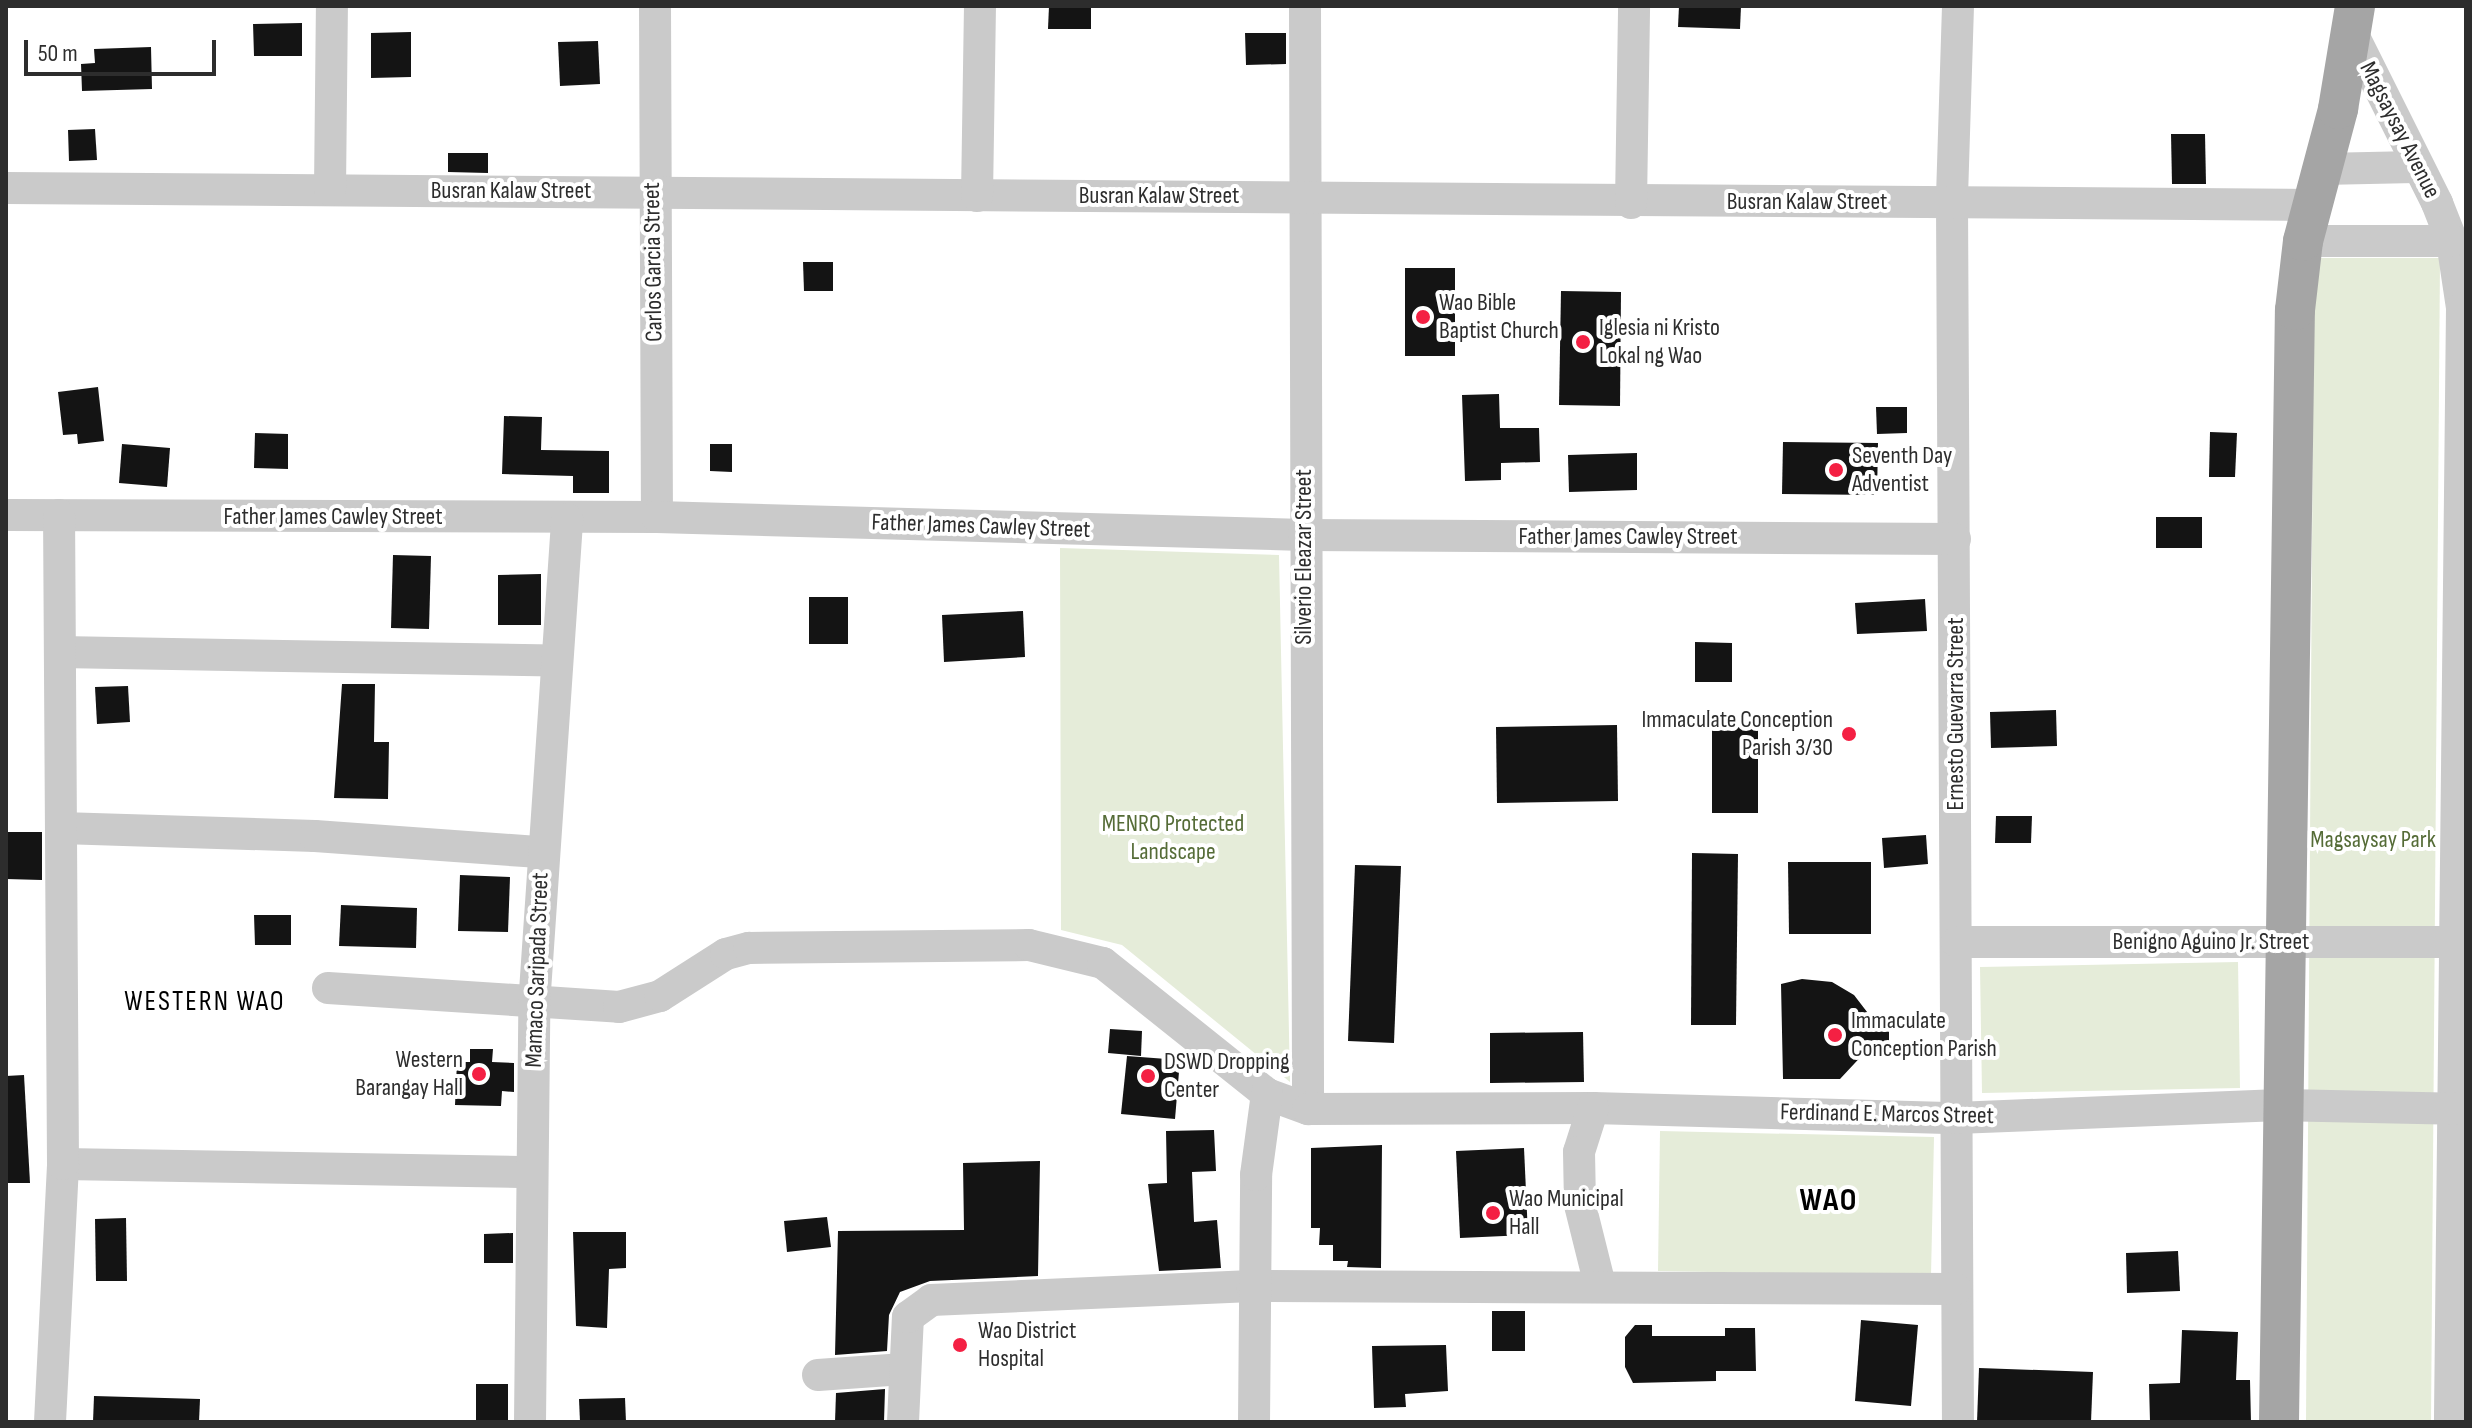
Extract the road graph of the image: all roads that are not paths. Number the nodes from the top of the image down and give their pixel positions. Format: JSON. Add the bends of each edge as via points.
{"nodes":[{"id":1,"x":332,"y":6,"type":"edge"},
{"id":2,"x":655,"y":6,"type":"edge"},
{"id":3,"x":980,"y":6,"type":"edge"},
{"id":4,"x":1305,"y":6,"type":"edge"},
{"id":5,"x":1634,"y":6,"type":"edge"},
{"id":6,"x":1958,"y":6,"type":"edge"},
{"id":7,"x":2355,"y":22,"type":"edge"},
{"id":8,"x":2415,"y":167,"type":"junction"},
{"id":9,"x":6,"y":188,"type":"edge"},
{"id":10,"x":330,"y":190,"type":"junction"},
{"id":11,"x":651,"y":192,"type":"junction"},
{"id":12,"x":1304,"y":195,"type":"junction"},
{"id":13,"x":977,"y":196,"type":"junction"},
{"id":14,"x":1952,"y":202,"type":"junction"},
{"id":15,"x":1631,"y":203,"type":"junction"},
{"id":16,"x":2452,"y":204,"type":"edge"},
{"id":17,"x":2312,"y":205,"type":"junction"},
{"id":18,"x":2452,"y":241,"type":"junction"},
{"id":19,"x":6,"y":515,"type":"edge"},
{"id":20,"x":59,"y":515,"type":"junction"},
{"id":21,"x":657,"y":517,"type":"junction"},
{"id":22,"x":567,"y":519,"type":"junction"},
{"id":23,"x":1304,"y":535,"type":"junction"},
{"id":24,"x":1955,"y":539,"type":"junction"},
{"id":25,"x":60,"y":652,"type":"junction"},
{"id":26,"x":554,"y":661,"type":"junction"},
{"id":27,"x":61,"y":828,"type":"junction"},
{"id":28,"x":540,"y":852,"type":"junction"},
{"id":29,"x":2282,"y":941,"type":"junction"},
{"id":30,"x":1957,"y":942,"type":"junction"},
{"id":31,"x":2460,"y":942,"type":"edge"},
{"id":32,"x":328,"y":988,"type":"dead end"},
{"id":33,"x":534,"y":1006,"type":"junction"},
{"id":34,"x":1267,"y":1094,"type":"junction"},
{"id":35,"x":2280,"y":1105,"type":"junction"},
{"id":36,"x":1593,"y":1108,"type":"junction"},
{"id":37,"x":2461,"y":1108,"type":"edge"},
{"id":38,"x":1308,"y":1109,"type":"junction"},
{"id":39,"x":1956,"y":1118,"type":"junction"},
{"id":40,"x":63,"y":1164,"type":"junction"},
{"id":41,"x":532,"y":1172,"type":"junction"},
{"id":42,"x":1600,"y":1285,"type":"junction"},
{"id":43,"x":1252,"y":1286,"type":"junction"},
{"id":44,"x":1956,"y":1289,"type":"junction"},
{"id":45,"x":904,"y":1369,"type":"junction"},
{"id":46,"x":818,"y":1375,"type":"dead end"},
{"id":47,"x":50,"y":1422,"type":"edge"},
{"id":48,"x":530,"y":1422,"type":"edge"},
{"id":49,"x":903,"y":1422,"type":"edge"},
{"id":50,"x":1254,"y":1422,"type":"edge"},
{"id":51,"x":1958,"y":1422,"type":"edge"},
{"id":52,"x":2279,"y":1422,"type":"edge"},
{"id":53,"x":2450,"y":1422,"type":"edge"}],
"edges":[{"from":1,"to":10,"type":"street"},
{"from":2,"to":11,"type":"street","name":"Carlos Garcia Street"},
{"from":3,"to":13,"type":"street"},
{"from":4,"to":12,"type":"street","name":"Silverio Eleazar Street"},
{"from":5,"to":15,"type":"street"},
{"from":6,"to":14,"type":"street","name":"Ernesto Guevarra Street"},
{"from":7,"to":8,"type":"street","name":"Magsaysay Avenue"},
{"from":7,"to":17,"type":"main road"},
{"from":8,"to":16,"type":"street","name":"Magsaysay Avenue"},
{"from":8,"to":17,"type":"street"},
{"from":9,"to":10,"type":"street","name":"Busran Kalaw Street"},
{"from":10,"to":11,"type":"street","name":"Busran Kalaw Street"},
{"from":11,"to":13,"type":"street","name":"Busran Kalaw Street"},
{"from":11,"to":21,"type":"street","name":"Carlos Garcia Street"},
{"from":12,"to":13,"type":"street","name":"Busran Kalaw Street"},
{"from":12,"to":15,"type":"street","name":"Busran Kalaw Street"},
{"from":12,"to":23,"type":"street","name":"Silverio Eleazar Street"},
{"from":14,"to":15,"type":"street","name":"Busran Kalaw Street"},
{"from":14,"to":17,"type":"street","name":"Busran Kalaw Street"},
{"from":14,"to":24,"type":"street","name":"Ernesto Guevarra Street"},
{"from":16,"to":18,"type":"street","name":"Magsaysay Avenue"},
{"from":17,"to":18,"type":"street"},
{"from":17,"to":29,"type":"main road","via":[[2293,373]]},
{"from":18,"to":31,"type":"street","name":"Magsaysay Avenue","via":[[2462,308]]},
{"from":19,"to":20,"type":"street","name":"Father James Cawley Street"},
{"from":20,"to":22,"type":"street","name":"Father James Cawley Street"},
{"from":20,"to":25,"type":"street"},
{"from":21,"to":22,"type":"street","name":"Father James Cawley Street"},
{"from":21,"to":23,"type":"street","name":"Father James Cawley Street"},
{"from":22,"to":26,"type":"street","name":"Mamaco Saripada Street"},
{"from":23,"to":24,"type":"street","name":"Father James Cawley Street"},
{"from":23,"to":38,"type":"street","name":"Silverio Eleazar Street"},
{"from":24,"to":30,"type":"street","name":"Ernesto Guevarra Street"},
{"from":25,"to":26,"type":"street"},
{"from":25,"to":27,"type":"street"},
{"from":26,"to":28,"type":"street","name":"Mamaco Saripada Street"},
{"from":27,"to":28,"type":"street","via":[[315,836]]},
{"from":27,"to":40,"type":"street"},
{"from":28,"to":33,"type":"street","name":"Mamaco Saripada Street"},
{"from":29,"to":30,"type":"street","name":"Benigno Aguino Jr. Street"},
{"from":29,"to":31,"type":"street","name":"Benigno Aguino Jr. Street"},
{"from":29,"to":35,"type":"main road"},
{"from":30,"to":39,"type":"street","name":"Ernesto Guevarra Street"},
{"from":31,"to":37,"type":"street","name":"Magsaysay Avenue"},
{"from":32,"to":33,"type":"street"},
{"from":33,"to":34,"type":"street","via":[[641,1004],[726,954],[749,948],[1029,945],[1103,963]]},
{"from":33,"to":41,"type":"street","name":"Mamaco Saripada Street"},
{"from":34,"to":38,"type":"street"},
{"from":34,"to":43,"type":"street"},
{"from":35,"to":37,"type":"street","name":"Ferdinand E. Marcos Street"},
{"from":35,"to":39,"type":"street","name":"Ferdinand E. Marcos Street"},
{"from":35,"to":52,"type":"main road"},
{"from":36,"to":38,"type":"street","name":"Ferdinand E. Marcos Street"},
{"from":36,"to":39,"type":"street","name":"Ferdinand E. Marcos Street"},
{"from":36,"to":42,"type":"street","via":[[1579,1152],[1580,1205]]},
{"from":37,"to":53,"type":"street","name":"Magsaysay Avenue"},
{"from":39,"to":44,"type":"street","name":"Ernesto Guevarra Street"},
{"from":40,"to":41,"type":"street"},
{"from":40,"to":47,"type":"street"},
{"from":41,"to":48,"type":"street","name":"Mamaco Saripada Street"},
{"from":42,"to":43,"type":"street"},
{"from":42,"to":44,"type":"street"},
{"from":43,"to":45,"type":"street","via":[[931,1300],[908,1317]]},
{"from":43,"to":50,"type":"street"},
{"from":44,"to":51,"type":"street","name":"Ernesto Guevarra Street"},
{"from":45,"to":46,"type":"street"},
{"from":45,"to":49,"type":"street"}]}
